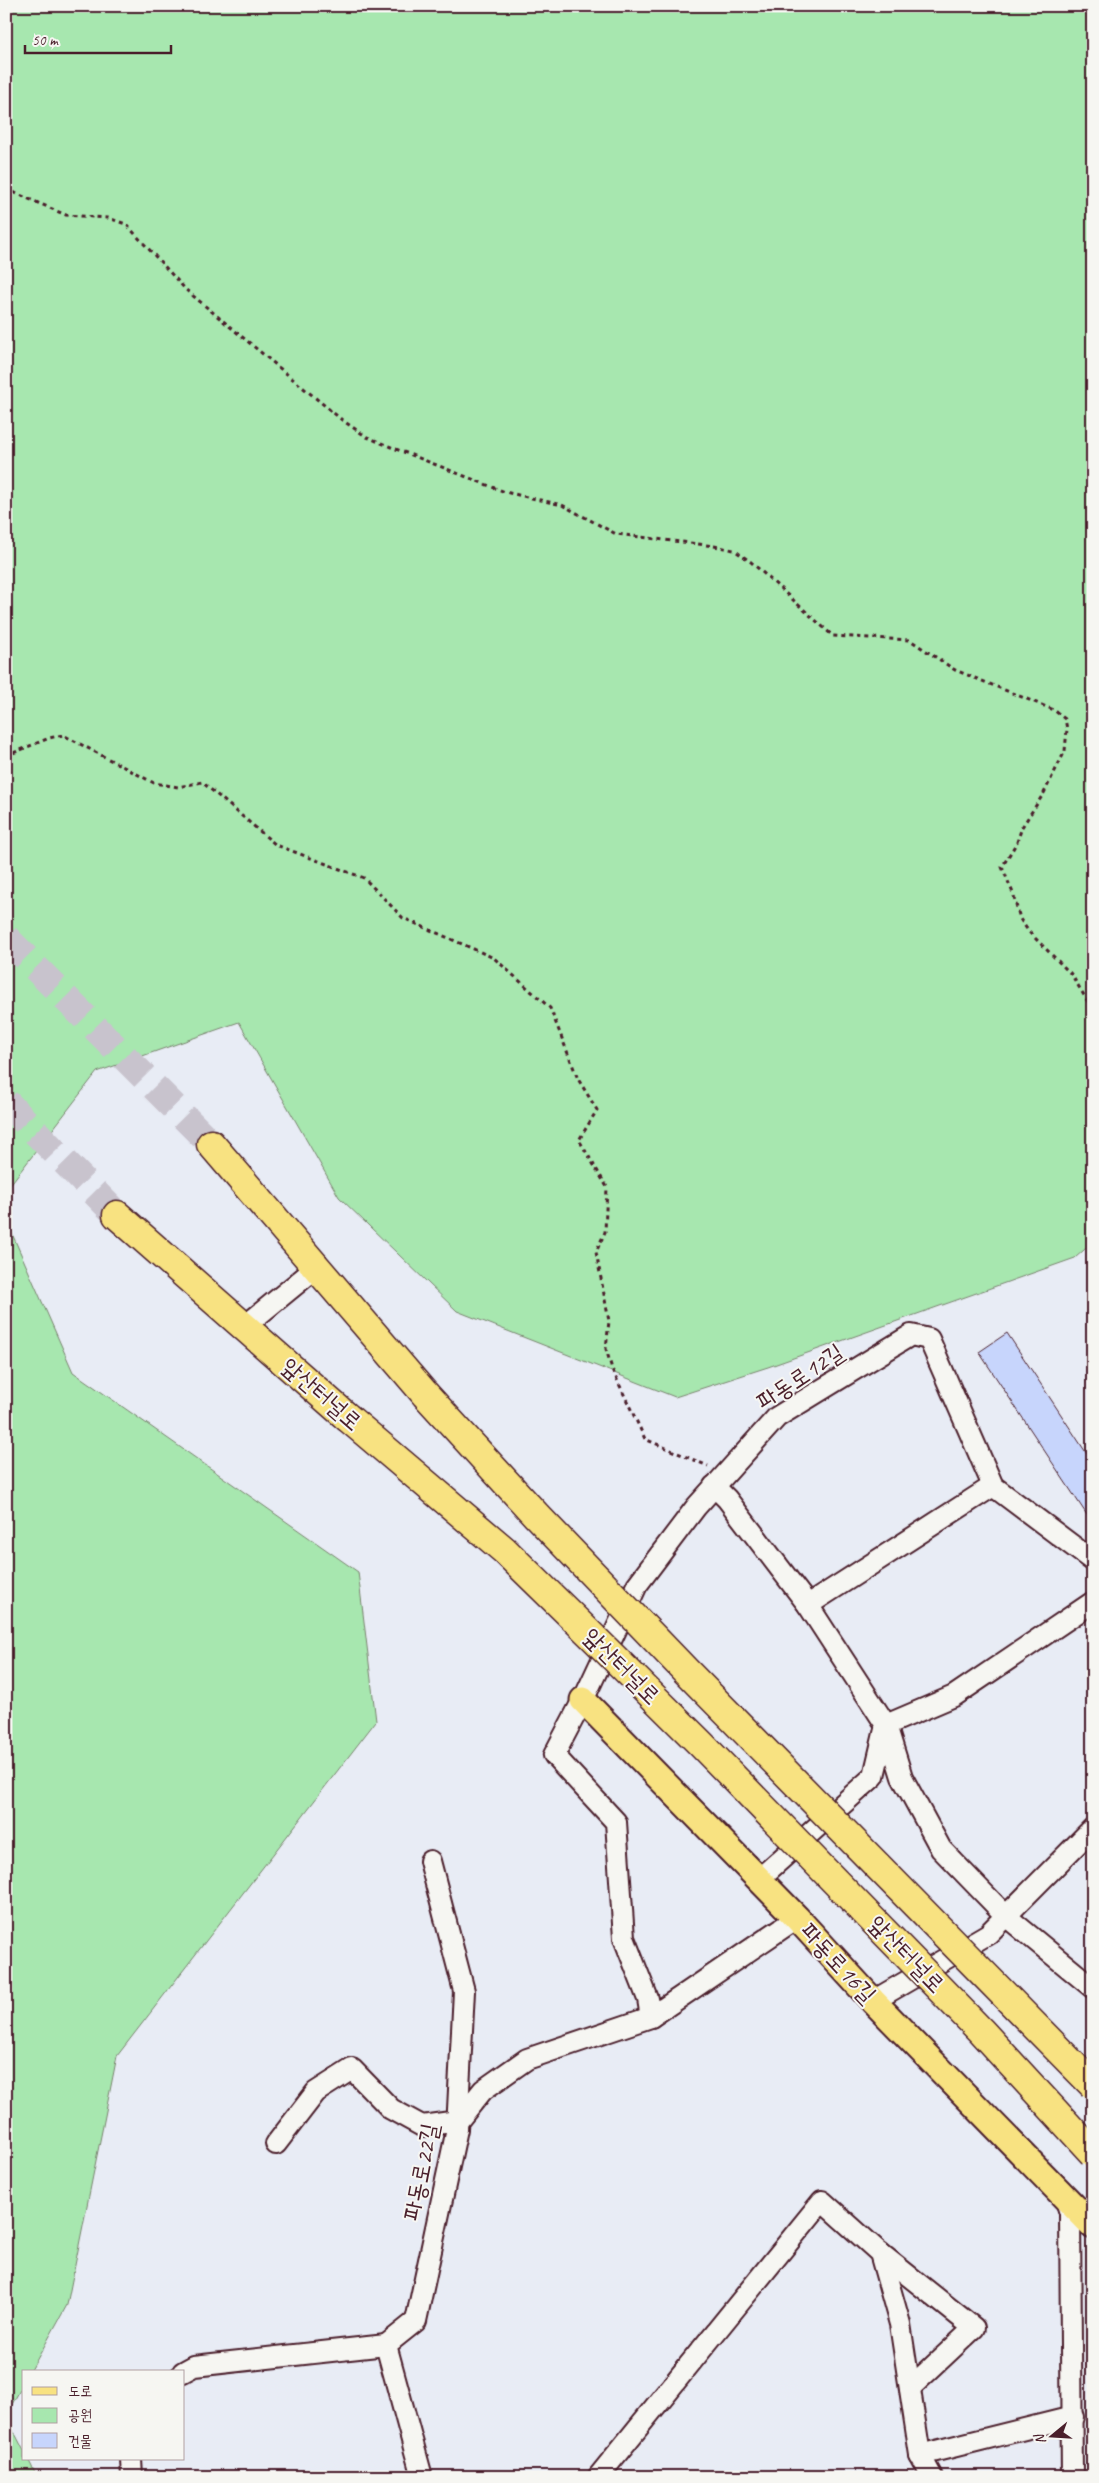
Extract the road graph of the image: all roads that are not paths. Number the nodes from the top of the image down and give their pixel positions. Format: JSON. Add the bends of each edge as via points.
{"nodes":[{"id":1,"x":211,"y":1144,"type":"tunnel mouth"},
{"id":2,"x":117,"y":1215,"type":"tunnel mouth"},
{"id":3,"x":316,"y":1267,"type":"junction"},
{"id":4,"x":245,"y":1326,"type":"junction"},
{"id":5,"x":718,"y":1482,"type":"junction"},
{"id":6,"x":993,"y":1486,"type":"junction"},
{"id":7,"x":1093,"y":1561,"type":"edge"},
{"id":8,"x":1093,"y":1602,"type":"edge"},
{"id":9,"x":808,"y":1605,"type":"junction"},
{"id":10,"x":583,"y":1700,"type":"junction"},
{"id":11,"x":886,"y":1725,"type":"junction"},
{"id":12,"x":1093,"y":1828,"type":"edge"},
{"id":13,"x":430,"y":1861,"type":"dead end"},
{"id":14,"x":1007,"y":1917,"type":"junction"},
{"id":15,"x":797,"y":1918,"type":"junction"},
{"id":16,"x":1093,"y":1988,"type":"edge"},
{"id":17,"x":873,"y":2001,"type":"junction"},
{"id":18,"x":652,"y":2017,"type":"junction"},
{"id":19,"x":1093,"y":2085,"type":"edge"},
{"id":20,"x":458,"y":2121,"type":"junction"},
{"id":21,"x":276,"y":2144,"type":"dead end"},
{"id":22,"x":1093,"y":2153,"type":"edge"},
{"id":23,"x":1065,"y":2197,"type":"junction"},
{"id":24,"x":1093,"y":2226,"type":"edge"},
{"id":25,"x":880,"y":2253,"type":"junction"},
{"id":26,"x":386,"y":2345,"type":"junction"},
{"id":27,"x":185,"y":2371,"type":"edge"},
{"id":28,"x":910,"y":2388,"type":"junction"},
{"id":29,"x":1072,"y":2417,"type":"junction"},
{"id":30,"x":920,"y":2455,"type":"junction"},
{"id":31,"x":131,"y":2460,"type":"edge"},
{"id":32,"x":132,"y":2477,"type":"edge"},
{"id":33,"x":422,"y":2477,"type":"edge"},
{"id":34,"x":598,"y":2477,"type":"edge"},
{"id":35,"x":932,"y":2477,"type":"edge"},
{"id":36,"x":1072,"y":2477,"type":"edge"}],
"edges":[{"from":1,"to":3,"type":"highway","name":"앞산터널로"},
{"from":2,"to":4,"type":"highway","name":"앞산터널로"},
{"from":3,"to":4,"type":"street"},
{"from":3,"to":19,"type":"highway","name":"앞산터널로","bridge":true,"via":[[425,1394],[536,1515]]},
{"from":4,"to":22,"type":"highway","name":"앞산터널로","bridge":true,"via":[[504,1550],[701,1744],[981,2031]]},
{"from":5,"to":6,"type":"street","name":"파동로12길","via":[[776,1416],[911,1335],[929,1339]]},
{"from":5,"to":9,"type":"street","via":[[727,1499]]},
{"from":5,"to":10,"type":"street","name":"파동로12길","via":[[637,1585]]},
{"from":6,"to":7,"type":"street","name":"파동로12길"},
{"from":6,"to":9,"type":"street"},
{"from":8,"to":11,"type":"street","via":[[954,1696]]},
{"from":9,"to":11,"type":"street"},
{"from":10,"to":15,"type":"main road","name":"파동로16길"},
{"from":10,"to":18,"type":"street","name":"파동로12길","via":[[554,1755],[616,1822],[624,1938]]},
{"from":11,"to":14,"type":"street","via":[[902,1777],[941,1849]]},
{"from":11,"to":15,"type":"street","via":[[874,1776],[760,1878]]},
{"from":12,"to":14,"type":"street"},
{"from":13,"to":20,"type":"street","name":"파동로22길","via":[[464,1991]]},
{"from":14,"to":16,"type":"street"},
{"from":14,"to":17,"type":"street","via":[[988,1934]]},
{"from":15,"to":17,"type":"street"},
{"from":15,"to":18,"type":"street"},
{"from":17,"to":23,"type":"main road","name":"파동로16길"},
{"from":18,"to":20,"type":"street","via":[[527,2059],[483,2090]]},
{"from":20,"to":21,"type":"street","via":[[422,2126],[391,2109],[352,2069],[316,2092]]},
{"from":20,"to":26,"type":"street","name":"파동로22길","via":[[416,2321]]},
{"from":23,"to":24,"type":"main road","name":"파동로16길"},
{"from":23,"to":29,"type":"street","via":[[1070,2213]]},
{"from":25,"to":28,"type":"street","via":[[900,2324]]},
{"from":25,"to":28,"type":"street","via":[[974,2328]]},
{"from":25,"to":34,"type":"street","via":[[822,2201]]},
{"from":26,"to":27,"type":"street","via":[[194,2366]]},
{"from":26,"to":33,"type":"street"},
{"from":28,"to":30,"type":"street"},
{"from":29,"to":30,"type":"street"},
{"from":29,"to":36,"type":"street"},
{"from":30,"to":35,"type":"street"},
{"from":31,"to":32,"type":"street"}]}
